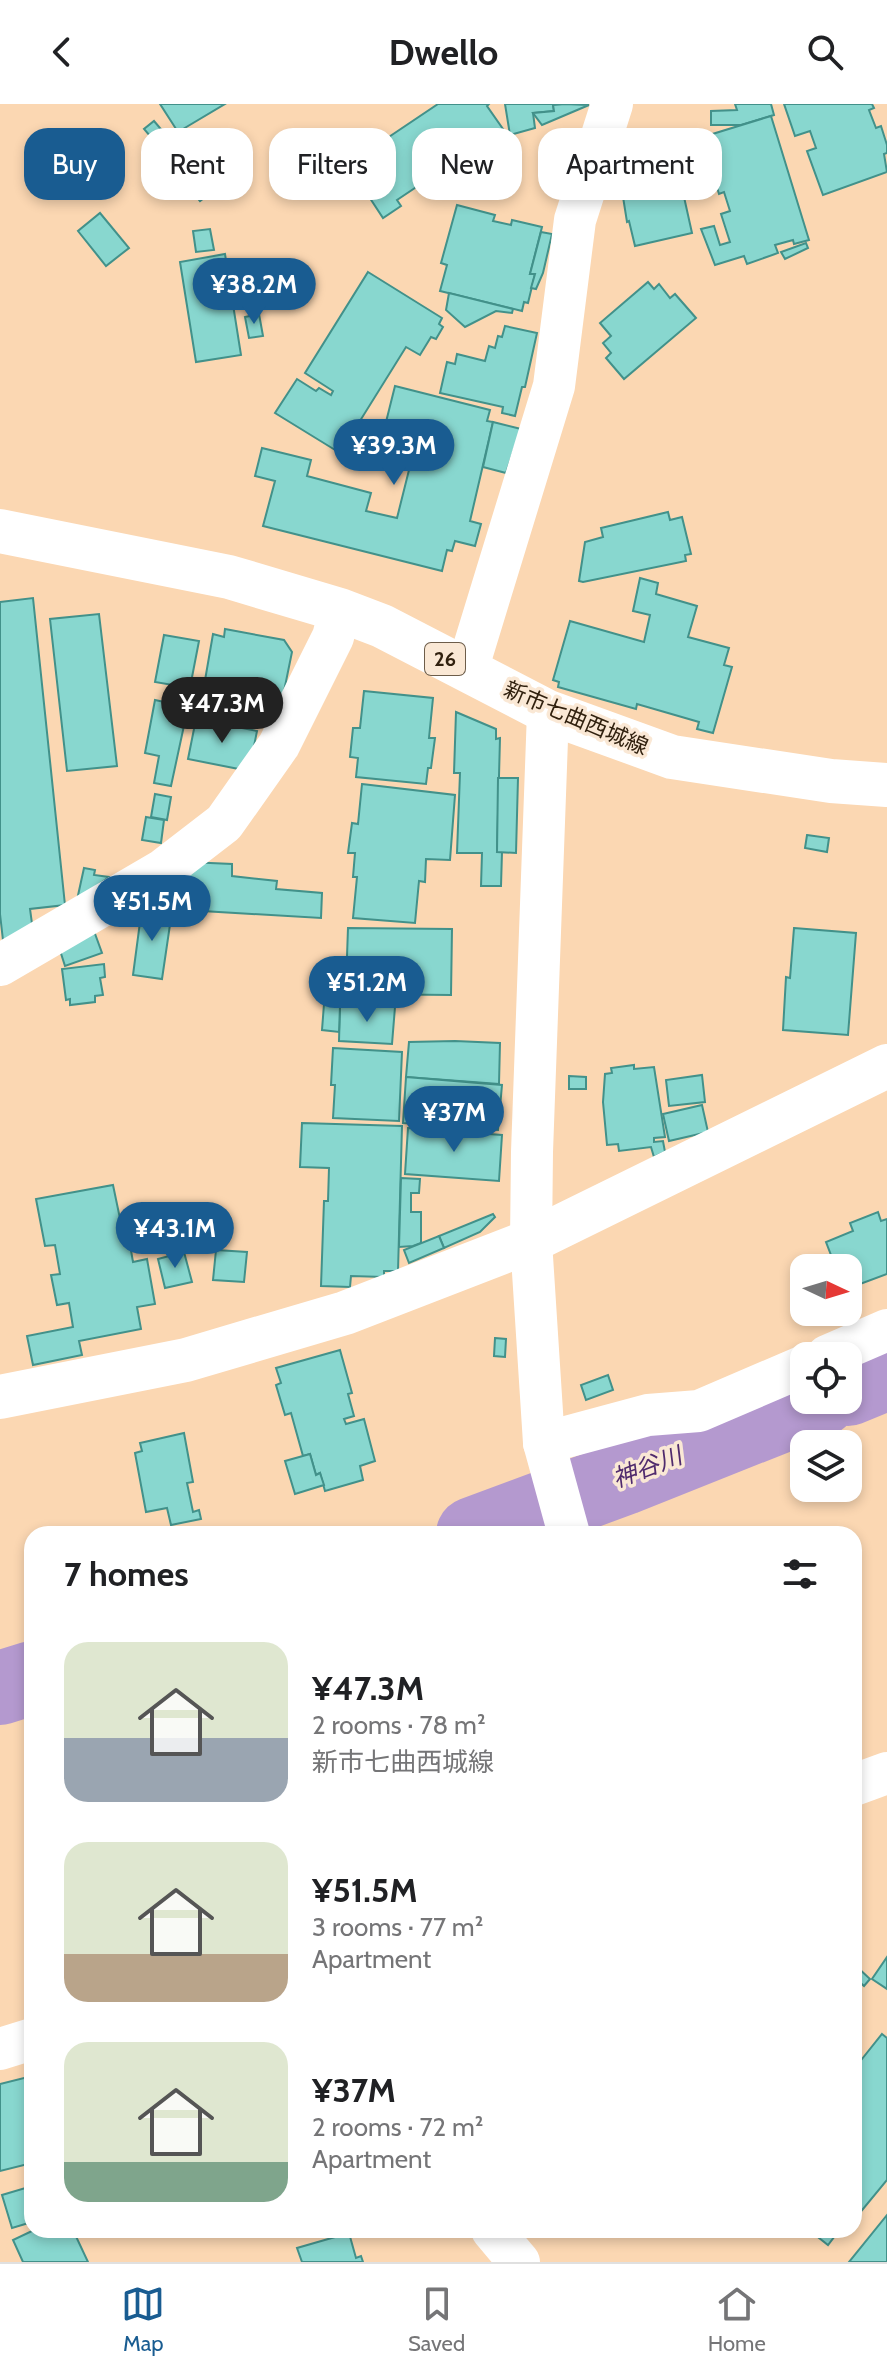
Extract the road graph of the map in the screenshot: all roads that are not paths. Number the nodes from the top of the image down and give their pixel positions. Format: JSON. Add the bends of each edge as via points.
{"nodes":[{"id":1,"x":642,"y":104,"type":"edge"},
{"id":2,"x":607,"y":119,"type":"edge"},
{"id":3,"x":0,"y":531,"type":"edge"},
{"id":4,"x":340,"y":610,"type":"junction"},
{"id":5,"x":467,"y":670,"type":"junction"},
{"id":6,"x":548,"y":712,"type":"junction"},
{"id":7,"x":887,"y":785,"type":"edge"},
{"id":8,"x":0,"y":965,"type":"edge"},
{"id":9,"x":887,"y":1066,"type":"edge"},
{"id":10,"x":531,"y":1241,"type":"junction"},
{"id":11,"x":887,"y":1330,"type":"edge"},
{"id":12,"x":859,"y":1342,"type":"edge"},
{"id":13,"x":790,"y":1372,"type":"edge"},
{"id":14,"x":0,"y":1397,"type":"edge"},
{"id":15,"x":546,"y":1451,"type":"junction"},
{"id":16,"x":567,"y":1526,"type":"edge"},
{"id":17,"x":887,"y":1773,"type":"edge"},
{"id":18,"x":862,"y":1782,"type":"edge"},
{"id":19,"x":24,"y":2042,"type":"edge"},
{"id":20,"x":0,"y":2049,"type":"edge"},
{"id":21,"x":499,"y":2238,"type":"edge"},
{"id":22,"x":519,"y":2262,"type":"edge"}],
"edges":[{"from":1,"to":2,"type":"street"},
{"from":2,"to":5,"type":"street","via":[[575,220],[554,386]]},
{"from":3,"to":4,"type":"street","name":"新市七曲西城線","number":"26","via":[[229,577]]},
{"from":4,"to":5,"type":"street","name":"新市七曲西城線","number":"26"},
{"from":4,"to":8,"type":"street","via":[[333,637],[279,745],[224,823],[163,870]]},
{"from":5,"to":6,"type":"street","name":"新市七曲西城線","number":"26"},
{"from":6,"to":7,"type":"street","name":"新市七曲西城線","number":"26","via":[[672,757]]},
{"from":6,"to":10,"type":"street"},
{"from":9,"to":10,"type":"street"},
{"from":10,"to":14,"type":"street","via":[[345,1313],[186,1360]]},
{"from":10,"to":15,"type":"street"},
{"from":11,"to":12,"type":"street"},
{"from":13,"to":15,"type":"street","via":[[699,1411],[648,1415]]},
{"from":15,"to":16,"type":"street"},
{"from":17,"to":18,"type":"street"},
{"from":19,"to":20,"type":"street"},
{"from":21,"to":22,"type":"street"}]}
